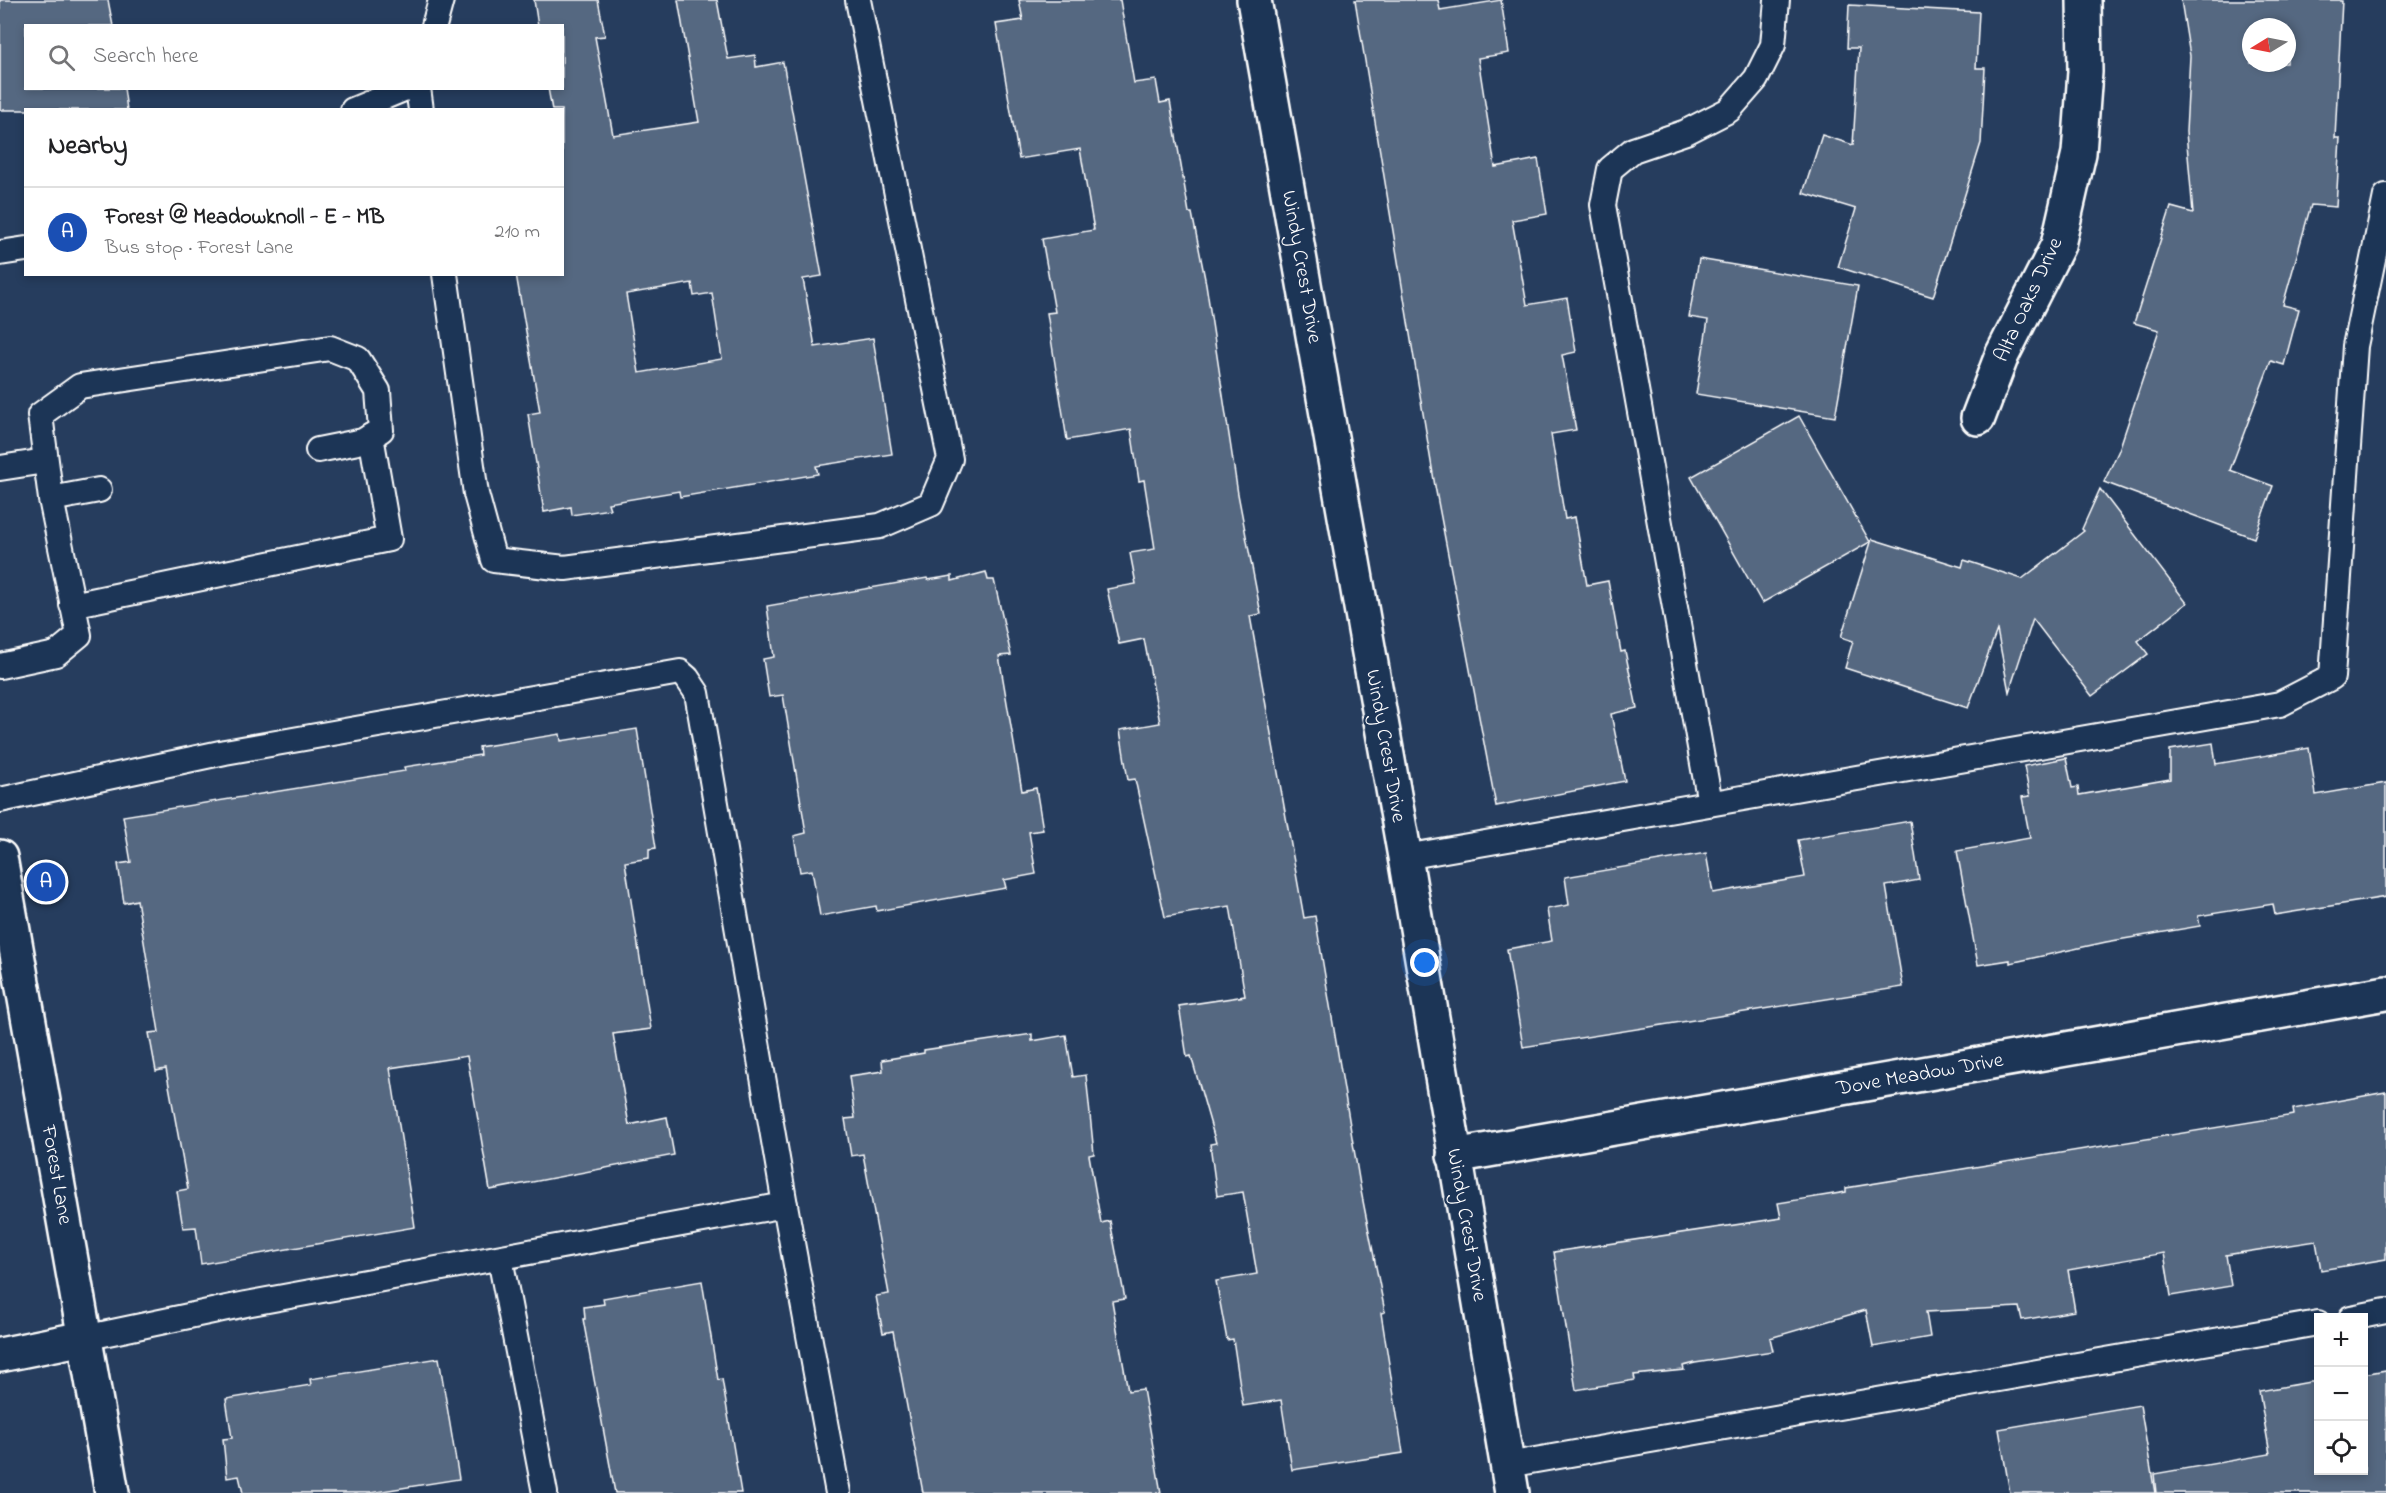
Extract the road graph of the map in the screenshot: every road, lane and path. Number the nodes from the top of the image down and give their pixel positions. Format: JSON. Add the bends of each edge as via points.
{"nodes":[{"id":1,"x":441,"y":0,"type":"edge"},
{"id":2,"x":858,"y":0,"type":"edge"},
{"id":3,"x":1254,"y":0,"type":"edge"},
{"id":4,"x":1777,"y":0,"type":"edge"},
{"id":5,"x":2084,"y":0,"type":"edge"},
{"id":6,"x":435,"y":24,"type":"edge"},
{"id":7,"x":401,"y":90,"type":"edge"},
{"id":8,"x":418,"y":90,"type":"edge"},
{"id":9,"x":358,"y":108,"type":"edge"},
{"id":10,"x":422,"y":108,"type":"edge"},
{"id":11,"x":2386,"y":196,"type":"edge"},
{"id":12,"x":24,"y":249,"type":"edge"},
{"id":13,"x":0,"y":254,"type":"edge"},
{"id":14,"x":445,"y":276,"type":"edge"},
{"id":15,"x":1978,"y":418,"type":"dead end"},
{"id":16,"x":371,"y":436,"type":"junction"},
{"id":17,"x":318,"y":450,"type":"dead end"},
{"id":18,"x":45,"y":461,"type":"junction"},
{"id":19,"x":0,"y":468,"type":"edge"},
{"id":20,"x":99,"y":490,"type":"dead end"},
{"id":21,"x":51,"y":499,"type":"junction"},
{"id":22,"x":72,"y":605,"type":"junction"},
{"id":23,"x":9,"y":664,"type":"edge"},
{"id":24,"x":0,"y":800,"type":"edge"},
{"id":25,"x":1710,"y":803,"type":"junction"},
{"id":26,"x":0,"y":857,"type":"edge"},
{"id":27,"x":1405,"y":857,"type":"junction"},
{"id":28,"x":2386,"y":993,"type":"edge"},
{"id":29,"x":1454,"y":1156,"type":"junction"},
{"id":30,"x":785,"y":1205,"type":"junction"},
{"id":31,"x":500,"y":1258,"type":"junction"},
{"id":32,"x":2386,"y":1311,"type":"edge"},
{"id":33,"x":2368,"y":1314,"type":"edge"},
{"id":34,"x":2314,"y":1324,"type":"edge"},
{"id":35,"x":84,"y":1338,"type":"junction"},
{"id":36,"x":0,"y":1355,"type":"edge"},
{"id":37,"x":1509,"y":1479,"type":"edge"},
{"id":38,"x":111,"y":1493,"type":"edge"},
{"id":39,"x":545,"y":1493,"type":"edge"},
{"id":40,"x":838,"y":1493,"type":"edge"}],
"edges":[{"from":1,"to":6,"type":"lane"},
{"from":2,"to":14,"type":"lane","via":[[950,459],[931,504],[880,526],[565,568],[494,560],[476,494]]},
{"from":3,"to":27,"type":"street","name":"Windy Crest Drive"},
{"from":4,"to":25,"type":"lane","via":[[1773,45],[1756,79],[1729,110],[1686,132],[1633,150],[1611,169],[1603,205]]},
{"from":5,"to":15,"type":"street","name":"Alta Oaks Drive","via":[[2085,72],[2079,153],[2058,244],[2002,356]]},
{"from":7,"to":9,"type":"lane"},
{"from":8,"to":10,"type":"lane"},
{"from":11,"to":25,"type":"lane","via":[[2355,346],[2332,677],[2280,704]]},
{"from":12,"to":13,"type":"lane"},
{"from":16,"to":17,"type":"lane"},
{"from":16,"to":18,"type":"lane","via":[[381,430],[378,391],[358,359],[330,348],[80,386],[40,415]]},
{"from":16,"to":22,"type":"lane","via":[[389,540]]},
{"from":18,"to":19,"type":"lane"},
{"from":18,"to":21,"type":"lane"},
{"from":20,"to":21,"type":"lane"},
{"from":21,"to":22,"type":"lane"},
{"from":22,"to":23,"type":"lane","via":[[79,635],[56,654]]},
{"from":24,"to":30,"type":"lane","via":[[225,752],[680,672],[697,693]]},
{"from":25,"to":27,"type":"lane"},
{"from":26,"to":35,"type":"street","name":"Forest Lane"},
{"from":27,"to":29,"type":"street","name":"Windy Crest Drive"},
{"from":28,"to":29,"type":"street","name":"Dove Meadow Drive"},
{"from":29,"to":37,"type":"street","name":"Windy Crest Drive"},
{"from":30,"to":31,"type":"lane"},
{"from":30,"to":40,"type":"lane"},
{"from":31,"to":35,"type":"lane"},
{"from":31,"to":39,"type":"lane"},
{"from":32,"to":33,"type":"lane"},
{"from":34,"to":37,"type":"lane"},
{"from":35,"to":36,"type":"street"},
{"from":35,"to":38,"type":"street","name":"Forest Lane"}]}
